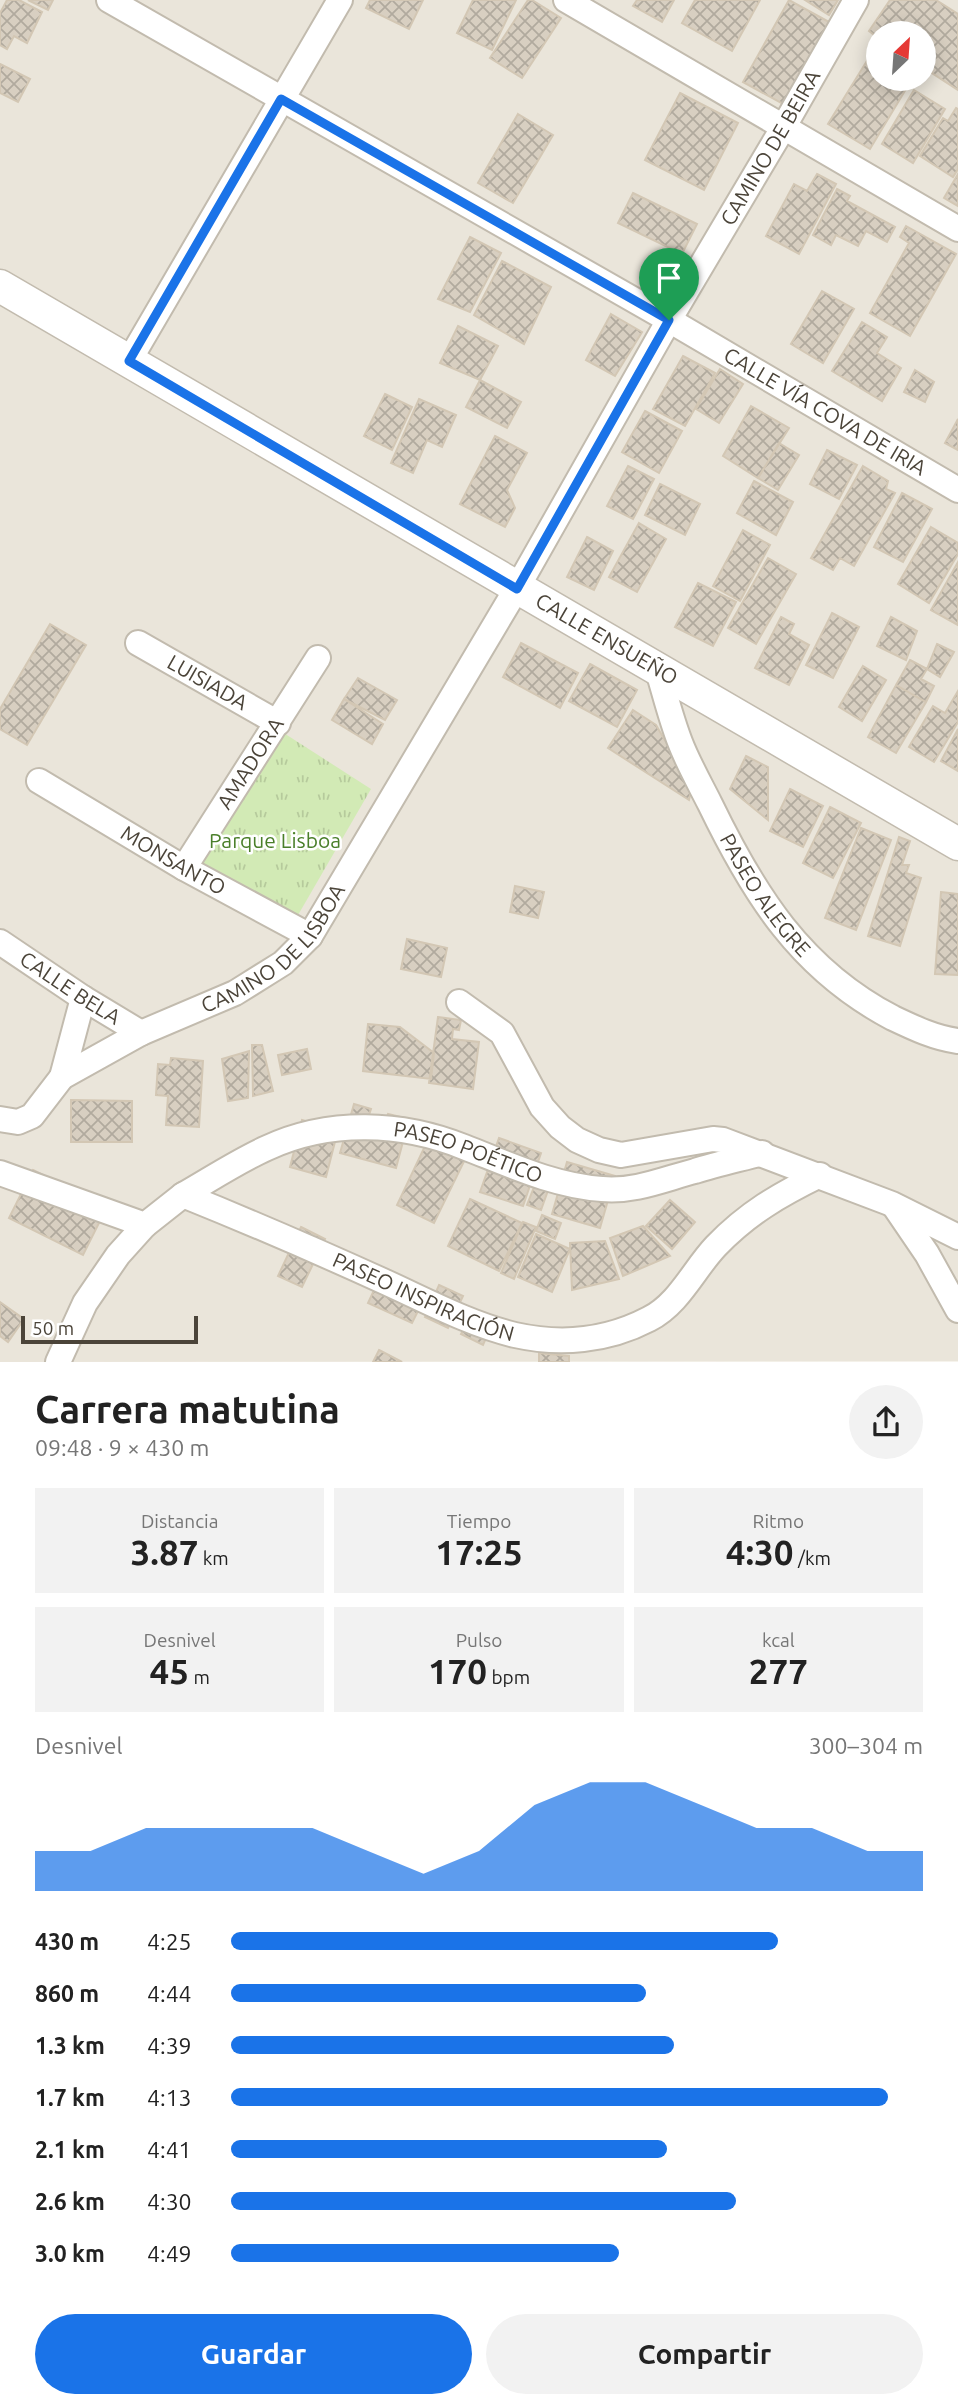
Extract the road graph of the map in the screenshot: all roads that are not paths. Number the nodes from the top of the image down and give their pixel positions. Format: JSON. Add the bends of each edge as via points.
{"nodes":[{"id":1,"x":109,"y":0,"type":"edge"},
{"id":2,"x":340,"y":0,"type":"edge"},
{"id":3,"x":566,"y":0,"type":"edge"},
{"id":4,"x":856,"y":0,"type":"edge"},
{"id":5,"x":281,"y":99,"type":"junction"},
{"id":6,"x":783,"y":128,"type":"junction"},
{"id":7,"x":958,"y":229,"type":"edge"},
{"id":8,"x":0,"y":286,"type":"edge"},
{"id":9,"x":669,"y":320,"type":"junction"},
{"id":10,"x":129,"y":361,"type":"junction"},
{"id":11,"x":958,"y":490,"type":"edge"},
{"id":12,"x":517,"y":589,"type":"junction"},
{"id":13,"x":138,"y":643,"type":"dead end"},
{"id":14,"x":318,"y":659,"type":"dead end"},
{"id":15,"x":658,"y":671,"type":"junction"},
{"id":16,"x":278,"y":723,"type":"junction"},
{"id":17,"x":39,"y":780,"type":"dead end"},
{"id":18,"x":958,"y":844,"type":"edge"},
{"id":19,"x":184,"y":868,"type":"junction"},
{"id":20,"x":310,"y":936,"type":"junction"},
{"id":21,"x":0,"y":942,"type":"edge"},
{"id":22,"x":83,"y":998,"type":"junction"},
{"id":23,"x":459,"y":1002,"type":"dead end"},
{"id":24,"x":141,"y":1033,"type":"junction"},
{"id":25,"x":958,"y":1041,"type":"edge"},
{"id":26,"x":62,"y":1077,"type":"junction"},
{"id":27,"x":9,"y":1120,"type":"edge"},
{"id":28,"x":762,"y":1153,"type":"junction"},
{"id":29,"x":0,"y":1173,"type":"edge"},
{"id":30,"x":820,"y":1175,"type":"junction"},
{"id":31,"x":183,"y":1195,"type":"junction"},
{"id":32,"x":892,"y":1204,"type":"junction"},
{"id":33,"x":145,"y":1225,"type":"junction"},
{"id":34,"x":958,"y":1237,"type":"edge"},
{"id":35,"x":958,"y":1310,"type":"edge"},
{"id":36,"x":58,"y":1362,"type":"edge"}],
"edges":[{"from":1,"to":5,"type":"street","name":"CALLE VÍA COVA DE IRIA"},
{"from":2,"to":5,"type":"street"},
{"from":3,"to":6,"type":"street"},
{"from":4,"to":6,"type":"street","name":"CAMINO DE BEIRA"},
{"from":5,"to":9,"type":"street","name":"CALLE VÍA COVA DE IRIA"},
{"from":5,"to":10,"type":"street"},
{"from":6,"to":7,"type":"street"},
{"from":6,"to":9,"type":"street","name":"CAMINO DE BEIRA"},
{"from":8,"to":10,"type":"street","name":"CALLE ENSUEÑO"},
{"from":9,"to":11,"type":"street","name":"CALLE VÍA COVA DE IRIA"},
{"from":9,"to":12,"type":"street","name":"CAMINO DE BEIRA"},
{"from":10,"to":12,"type":"street","name":"CALLE ENSUEÑO"},
{"from":12,"to":15,"type":"street","name":"CALLE ENSUEÑO"},
{"from":12,"to":20,"type":"street","name":"CAMINO DE LISBOA"},
{"from":13,"to":16,"type":"street","name":"LUISIADA"},
{"from":14,"to":16,"type":"street","name":"AMADORA"},
{"from":15,"to":18,"type":"street","name":"CALLE ENSUEÑO"},
{"from":15,"to":25,"type":"street","name":"PASEO ALEGRE","via":[[686,754],[731,848],[783,929],[838,984],[869,1005],[911,1027]]},
{"from":16,"to":19,"type":"street","name":"AMADORA"},
{"from":17,"to":19,"type":"street","name":"MONSANTO"},
{"from":19,"to":20,"type":"street","name":"MONSANTO"},
{"from":20,"to":24,"type":"street","name":"CAMINO DE LISBOA","via":[[283,963],[235,993]]},
{"from":21,"to":22,"type":"street","name":"CALLE BELA"},
{"from":22,"to":24,"type":"street","name":"CALLE BELA"},
{"from":22,"to":26,"type":"street"},
{"from":23,"to":28,"type":"street","via":[[502,1033],[542,1107],[577,1140],[621,1155],[713,1139]]},
{"from":24,"to":26,"type":"street","name":"CAMINO DE LISBOA"},
{"from":26,"to":27,"type":"street","name":"CAMINO DE LISBOA","via":[[32,1116]]},
{"from":28,"to":30,"type":"street"},
{"from":28,"to":31,"type":"street","name":"PASEO POÉTICO","via":[[654,1184],[601,1189],[528,1172],[444,1139],[400,1129],[358,1127],[314,1131],[268,1147]]},
{"from":29,"to":33,"type":"street"},
{"from":30,"to":31,"type":"street","name":"PASEO INSPIRACIÓN","via":[[745,1217],[678,1295],[651,1318],[617,1334],[584,1340],[514,1335],[469,1319]]},
{"from":30,"to":32,"type":"street"},
{"from":31,"to":33,"type":"street"},
{"from":32,"to":34,"type":"street"},
{"from":32,"to":35,"type":"street"},
{"from":33,"to":36,"type":"street","via":[[85,1303]]}]}
